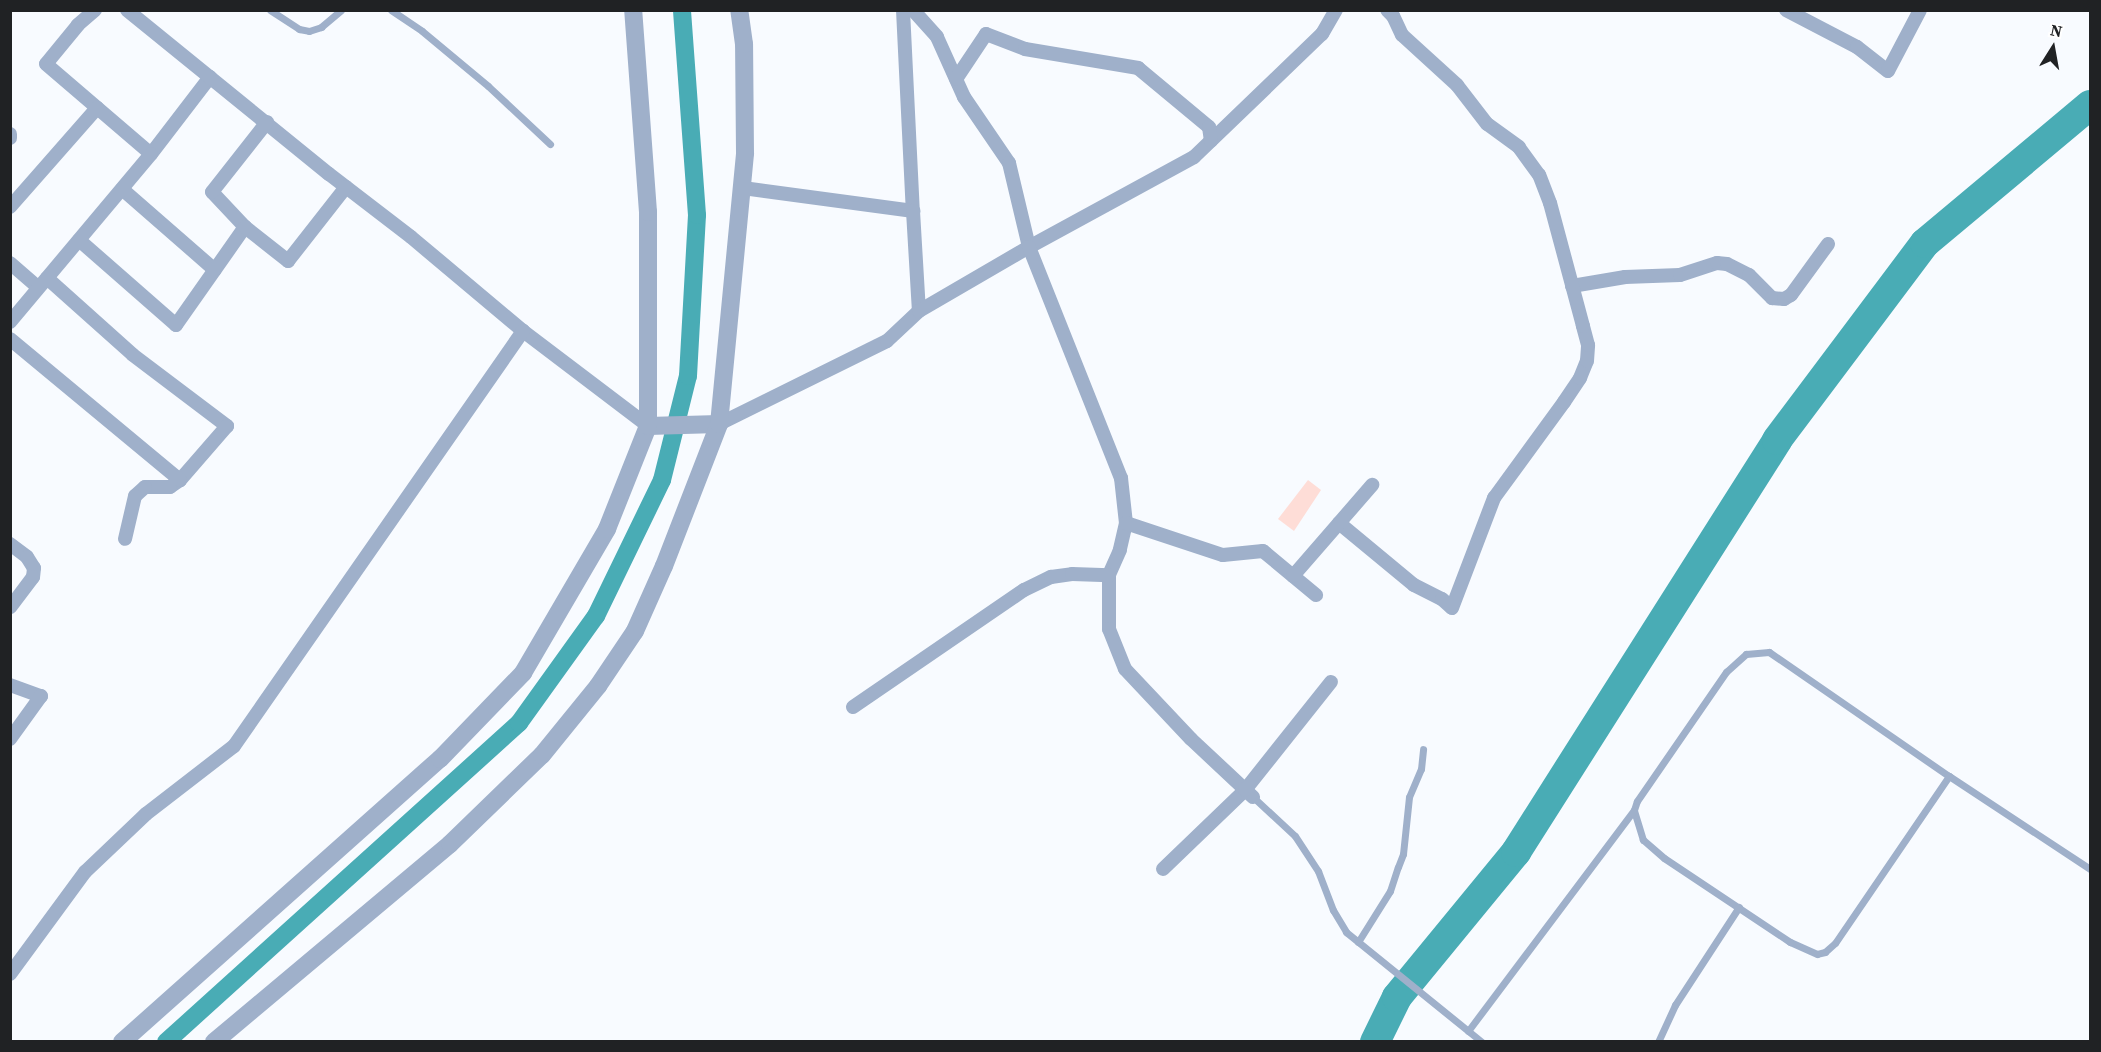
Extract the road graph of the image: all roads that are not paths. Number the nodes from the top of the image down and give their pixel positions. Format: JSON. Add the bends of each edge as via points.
{"nodes":[{"id":1,"x":95,"y":10,"type":"edge"},
{"id":2,"x":127,"y":10,"type":"edge"},
{"id":3,"x":270,"y":10,"type":"edge"},
{"id":4,"x":341,"y":10,"type":"edge"},
{"id":5,"x":391,"y":10,"type":"edge"},
{"id":6,"x":633,"y":10,"type":"edge"},
{"id":7,"x":739,"y":10,"type":"edge"},
{"id":8,"x":903,"y":10,"type":"edge"},
{"id":9,"x":913,"y":10,"type":"edge"},
{"id":10,"x":1336,"y":10,"type":"edge"},
{"id":11,"x":1387,"y":10,"type":"edge"},
{"id":12,"x":1786,"y":10,"type":"edge"},
{"id":13,"x":1920,"y":10,"type":"edge"},
{"id":14,"x":210,"y":77,"type":"junction"},
{"id":15,"x":956,"y":79,"type":"junction"},
{"id":16,"x":97,"y":108,"type":"junction"},
{"id":17,"x":267,"y":122,"type":"junction"},
{"id":18,"x":1211,"y":141,"type":"junction"},
{"id":19,"x":550,"y":144,"type":"dead end"},
{"id":20,"x":152,"y":154,"type":"junction"},
{"id":21,"x":346,"y":187,"type":"junction"},
{"id":22,"x":743,"y":188,"type":"junction"},
{"id":23,"x":122,"y":189,"type":"junction"},
{"id":24,"x":10,"y":207,"type":"edge"},
{"id":25,"x":913,"y":212,"type":"junction"},
{"id":26,"x":246,"y":226,"type":"junction"},
{"id":27,"x":79,"y":240,"type":"junction"},
{"id":28,"x":1828,"y":244,"type":"dead end"},
{"id":29,"x":1029,"y":247,"type":"junction"},
{"id":30,"x":10,"y":263,"type":"edge"},
{"id":31,"x":215,"y":270,"type":"junction"},
{"id":32,"x":43,"y":282,"type":"junction"},
{"id":33,"x":1572,"y":286,"type":"junction"},
{"id":34,"x":919,"y":311,"type":"junction"},
{"id":35,"x":10,"y":322,"type":"edge"},
{"id":36,"x":523,"y":331,"type":"junction"},
{"id":37,"x":10,"y":339,"type":"edge"},
{"id":38,"x":719,"y":424,"type":"junction"},
{"id":39,"x":656,"y":425,"type":"junction"},
{"id":40,"x":180,"y":480,"type":"junction"},
{"id":41,"x":1372,"y":485,"type":"dead end"},
{"id":42,"x":1126,"y":523,"type":"junction"},
{"id":43,"x":1339,"y":523,"type":"junction"},
{"id":44,"x":125,"y":539,"type":"dead end"},
{"id":45,"x":10,"y":544,"type":"edge"},
{"id":46,"x":1109,"y":575,"type":"junction"},
{"id":47,"x":1293,"y":576,"type":"junction"},
{"id":48,"x":1316,"y":594,"type":"dead end"},
{"id":49,"x":10,"y":607,"type":"edge"},
{"id":50,"x":1331,"y":681,"type":"dead end"},
{"id":51,"x":10,"y":685,"type":"edge"},
{"id":52,"x":853,"y":707,"type":"dead end"},
{"id":53,"x":10,"y":739,"type":"edge"},
{"id":54,"x":1423,"y":749,"type":"dead end"},
{"id":55,"x":1949,"y":776,"type":"junction"},
{"id":56,"x":1249,"y":794,"type":"junction"},
{"id":57,"x":1634,"y":810,"type":"junction"},
{"id":58,"x":2091,"y":868,"type":"edge"},
{"id":59,"x":1163,"y":869,"type":"dead end"},
{"id":60,"x":1739,"y":907,"type":"junction"},
{"id":61,"x":1358,"y":942,"type":"junction"},
{"id":62,"x":10,"y":974,"type":"edge"},
{"id":63,"x":1468,"y":1031,"type":"junction"},
{"id":64,"x":122,"y":1041,"type":"edge"},
{"id":65,"x":214,"y":1041,"type":"edge"},
{"id":66,"x":1482,"y":1041,"type":"edge"},
{"id":67,"x":1658,"y":1041,"type":"edge"}],
"edges":[{"from":1,"to":16,"type":"street","via":[[46,64]]},
{"from":2,"to":14,"type":"street"},
{"from":3,"to":4,"type":"lane","via":[[309,31],[321,27]]},
{"from":5,"to":19,"type":"lane","via":[[488,86]]},
{"from":6,"to":39,"type":"street","via":[[648,212]]},
{"from":7,"to":22,"type":"street","via":[[744,44]]},
{"from":8,"to":25,"type":"street"},
{"from":9,"to":15,"type":"street","via":[[937,37]]},
{"from":10,"to":18,"type":"street","via":[[1322,34]]},
{"from":11,"to":33,"type":"street","via":[[1402,35],[1457,85],[1487,124],[1519,147],[1539,176]]},
{"from":12,"to":13,"type":"street","via":[[1857,47],[1887,71]]},
{"from":14,"to":17,"type":"street"},
{"from":14,"to":20,"type":"street"},
{"from":15,"to":18,"type":"street","via":[[986,34],[1025,49],[1138,68],[1209,127]]},
{"from":15,"to":29,"type":"street","via":[[1009,163]]},
{"from":16,"to":20,"type":"street"},
{"from":16,"to":24,"type":"street"},
{"from":17,"to":21,"type":"street"},
{"from":17,"to":26,"type":"street","via":[[212,192]]},
{"from":18,"to":29,"type":"street","via":[[1185,162]]},
{"from":20,"to":23,"type":"street"},
{"from":21,"to":26,"type":"street","via":[[288,261]]},
{"from":21,"to":36,"type":"street"},
{"from":22,"to":25,"type":"street"},
{"from":22,"to":38,"type":"street"},
{"from":23,"to":27,"type":"street"},
{"from":23,"to":31,"type":"street"},
{"from":25,"to":34,"type":"street"},
{"from":26,"to":31,"type":"street"},
{"from":27,"to":31,"type":"street","via":[[176,325]]},
{"from":27,"to":32,"type":"street"},
{"from":28,"to":33,"type":"street","via":[[1784,299],[1772,298],[1749,275],[1717,263],[1680,275],[1625,277]]},
{"from":29,"to":34,"type":"street"},
{"from":29,"to":42,"type":"street","via":[[1121,478]]},
{"from":30,"to":32,"type":"street"},
{"from":32,"to":35,"type":"street"},
{"from":32,"to":40,"type":"street","via":[[226,426]]},
{"from":33,"to":43,"type":"street","via":[[1588,345],[1587,361],[1564,402],[1494,498],[1452,608],[1414,585]]},
{"from":34,"to":38,"type":"street","via":[[886,341]]},
{"from":36,"to":39,"type":"street"},
{"from":36,"to":62,"type":"street","via":[[234,746],[146,814],[85,872]]},
{"from":37,"to":40,"type":"street"},
{"from":38,"to":39,"type":"street"},
{"from":38,"to":65,"type":"street","via":[[669,556],[635,631],[598,686],[542,755],[450,844]]},
{"from":39,"to":64,"type":"street","via":[[607,529],[523,673],[440,759]]},
{"from":40,"to":44,"type":"street","via":[[170,487],[145,487],[135,496]]},
{"from":41,"to":43,"type":"street"},
{"from":42,"to":46,"type":"street"},
{"from":42,"to":47,"type":"street","via":[[1224,555],[1263,551]]},
{"from":43,"to":47,"type":"street"},
{"from":45,"to":49,"type":"street","via":[[34,568],[33,577]]},
{"from":46,"to":52,"type":"street","via":[[1072,574],[1024,590]]},
{"from":46,"to":56,"type":"street","via":[[1109,629],[1125,669]]},
{"from":47,"to":48,"type":"street"},
{"from":50,"to":56,"type":"street"},
{"from":51,"to":53,"type":"street","via":[[41,696]]},
{"from":54,"to":61,"type":"lane","via":[[1421,769],[1408,797],[1401,860],[1390,891]]},
{"from":55,"to":57,"type":"lane","via":[[1778,657],[1757,651],[1746,654],[1726,672]]},
{"from":55,"to":58,"type":"lane"},
{"from":55,"to":60,"type":"lane","via":[[1825,952],[1810,952]]},
{"from":56,"to":59,"type":"street"},
{"from":56,"to":61,"type":"lane","via":[[1294,836],[1318,871],[1346,932]]},
{"from":57,"to":60,"type":"lane","via":[[1643,840]]},
{"from":57,"to":63,"type":"lane"},
{"from":60,"to":67,"type":"lane","via":[[1675,1005]]},
{"from":61,"to":63,"type":"lane"},
{"from":63,"to":66,"type":"lane"}]}
